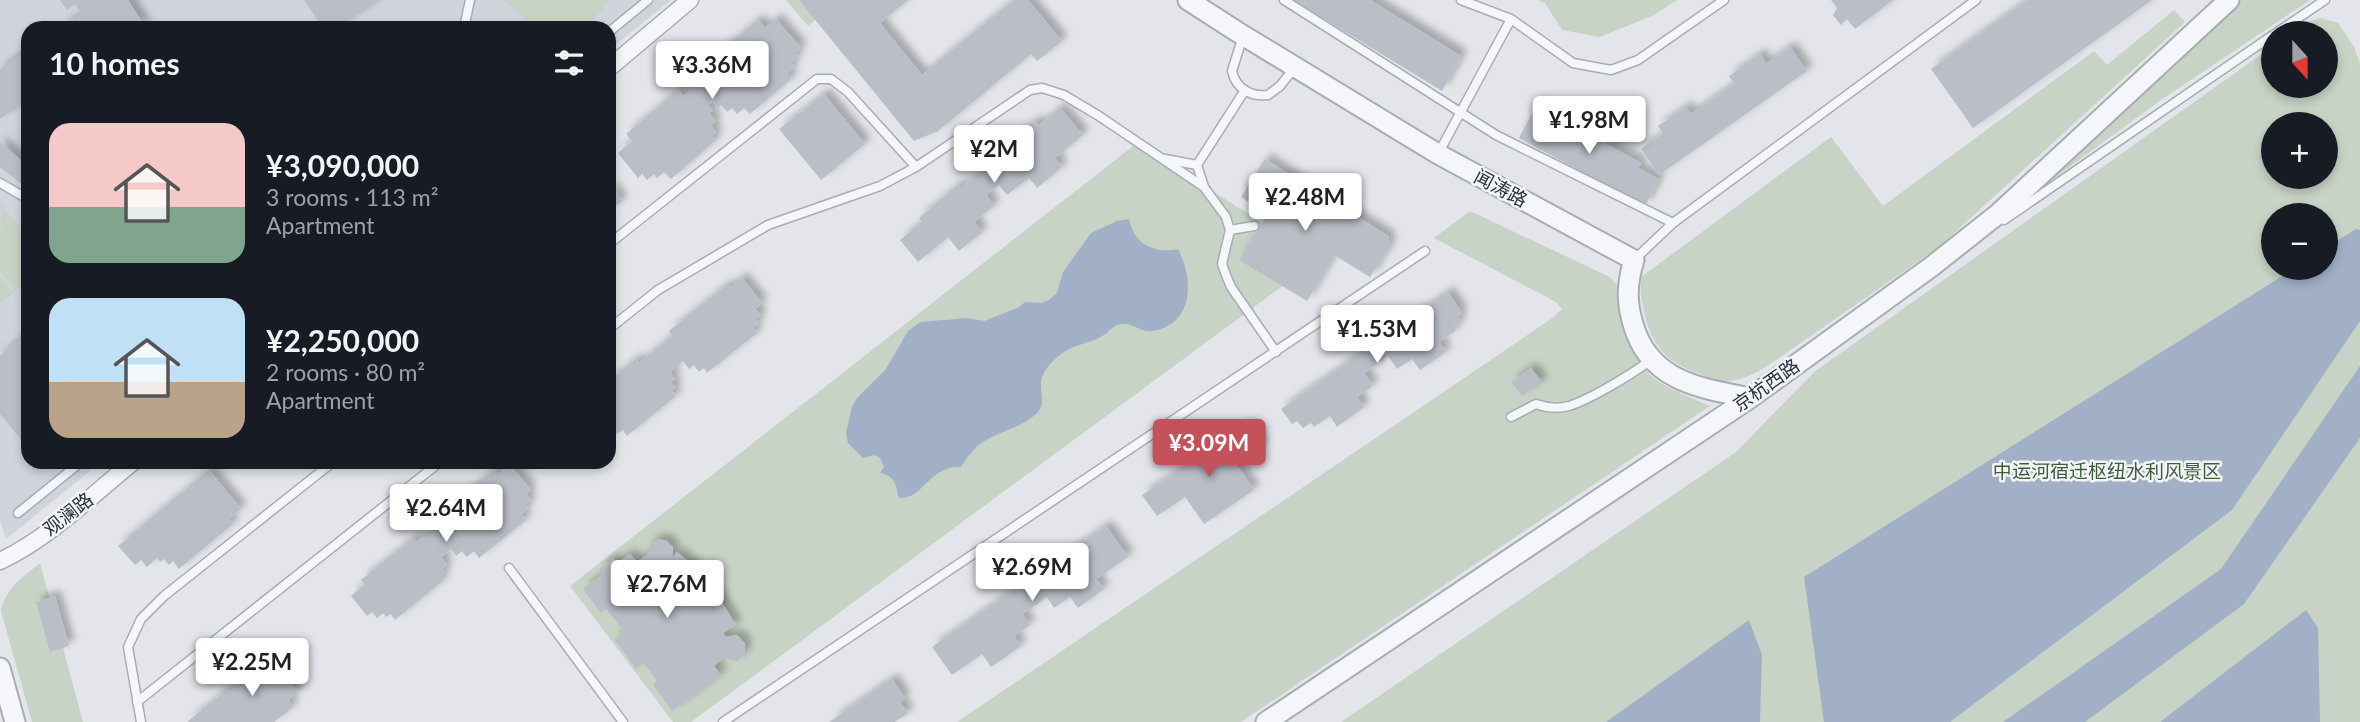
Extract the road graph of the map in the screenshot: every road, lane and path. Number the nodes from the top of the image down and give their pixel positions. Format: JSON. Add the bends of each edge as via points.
{"nodes":[{"id":1,"x":470,"y":0,"type":"edge"},
{"id":2,"x":648,"y":0,"type":"edge"},
{"id":3,"x":690,"y":0,"type":"edge"},
{"id":4,"x":1188,"y":0,"type":"edge"},
{"id":5,"x":1284,"y":0,"type":"edge"},
{"id":6,"x":1461,"y":0,"type":"edge"},
{"id":7,"x":1724,"y":0,"type":"edge"},
{"id":8,"x":1976,"y":0,"type":"edge"},
{"id":9,"x":2229,"y":0,"type":"edge"},
{"id":10,"x":2325,"y":0,"type":"edge"},
{"id":11,"x":1511,"y":19,"type":"junction"},
{"id":12,"x":466,"y":21,"type":"edge"},
{"id":13,"x":2294,"y":21,"type":"edge"},
{"id":14,"x":616,"y":26,"type":"edge"},
{"id":15,"x":1243,"y":36,"type":"junction"},
{"id":16,"x":2261,"y":43,"type":"edge"},
{"id":17,"x":616,"y":62,"type":"edge"},
{"id":18,"x":1295,"y":67,"type":"junction"},
{"id":19,"x":1245,"y":90,"type":"junction"},
{"id":20,"x":1460,"y":113,"type":"junction"},
{"id":21,"x":1438,"y":154,"type":"junction"},
{"id":22,"x":1161,"y":158,"type":"junction"},
{"id":23,"x":1197,"y":165,"type":"junction"},
{"id":24,"x":916,"y":167,"type":"junction"},
{"id":25,"x":0,"y":183,"type":"edge"},
{"id":26,"x":1204,"y":187,"type":"junction"},
{"id":27,"x":21,"y":195,"type":"edge"},
{"id":28,"x":1673,"y":223,"type":"junction"},
{"id":29,"x":1254,"y":226,"type":"dead end"},
{"id":30,"x":1230,"y":230,"type":"junction"},
{"id":31,"x":616,"y":238,"type":"edge"},
{"id":32,"x":1425,"y":251,"type":"dead end"},
{"id":33,"x":1634,"y":260,"type":"junction"},
{"id":34,"x":1931,"y":267,"type":"junction"},
{"id":35,"x":616,"y":323,"type":"edge"},
{"id":36,"x":1276,"y":352,"type":"junction"},
{"id":37,"x":1651,"y":360,"type":"junction"},
{"id":38,"x":1750,"y":398,"type":"junction"},
{"id":39,"x":1511,"y":417,"type":"dead end"},
{"id":40,"x":72,"y":469,"type":"edge"},
{"id":41,"x":124,"y":469,"type":"edge"},
{"id":42,"x":324,"y":469,"type":"edge"},
{"id":43,"x":431,"y":469,"type":"edge"},
{"id":44,"x":18,"y":513,"type":"dead end"},
{"id":45,"x":0,"y":561,"type":"edge"},
{"id":46,"x":509,"y":568,"type":"dead end"},
{"id":47,"x":0,"y":668,"type":"edge"},
{"id":48,"x":137,"y":702,"type":"junction"},
{"id":49,"x":15,"y":722,"type":"edge"},
{"id":50,"x":141,"y":722,"type":"edge"},
{"id":51,"x":623,"y":722,"type":"edge"},
{"id":52,"x":723,"y":722,"type":"edge"},
{"id":53,"x":1266,"y":722,"type":"edge"}],
"edges":[{"from":1,"to":12,"type":"lane"},
{"from":2,"to":14,"type":"lane"},
{"from":3,"to":17,"type":"street"},
{"from":4,"to":15,"type":"street","name":"闻涛路"},
{"from":5,"to":20,"type":"lane"},
{"from":6,"to":11,"type":"lane"},
{"from":7,"to":11,"type":"lane","via":[[1638,60],[1611,71],[1573,63]]},
{"from":8,"to":28,"type":"lane"},
{"from":9,"to":34,"type":"street","name":"京杭西路","via":[[1998,214]]},
{"from":10,"to":13,"type":"lane"},
{"from":11,"to":20,"type":"lane"},
{"from":15,"to":18,"type":"street","name":"闻涛路"},
{"from":15,"to":19,"type":"lane","via":[[1232,71]]},
{"from":16,"to":34,"type":"lane"},
{"from":18,"to":19,"type":"lane","via":[[1273,93],[1260,96]]},
{"from":18,"to":21,"type":"street","name":"闻涛路"},
{"from":19,"to":23,"type":"lane"},
{"from":20,"to":21,"type":"lane"},
{"from":20,"to":28,"type":"lane"},
{"from":21,"to":33,"type":"street","name":"闻涛路"},
{"from":22,"to":23,"type":"lane"},
{"from":22,"to":24,"type":"lane","via":[[1064,95],[1042,88],[1022,94]]},
{"from":22,"to":26,"type":"lane"},
{"from":23,"to":26,"type":"lane"},
{"from":24,"to":31,"type":"lane","via":[[848,92],[831,79],[817,79]]},
{"from":24,"to":35,"type":"lane","via":[[880,186],[768,225],[658,290]]},
{"from":25,"to":27,"type":"lane"},
{"from":26,"to":30,"type":"lane"},
{"from":28,"to":33,"type":"lane"},
{"from":29,"to":30,"type":"lane"},
{"from":30,"to":36,"type":"lane","via":[[1222,264],[1226,275]]},
{"from":32,"to":36,"type":"lane"},
{"from":33,"to":37,"type":"street","via":[[1627,293],[1630,314],[1643,351]]},
{"from":34,"to":38,"type":"street","name":"京杭西路"},
{"from":36,"to":52,"type":"lane"},
{"from":37,"to":38,"type":"street","via":[[1673,377],[1701,389]]},
{"from":37,"to":39,"type":"lane","via":[[1572,405],[1536,404]]},
{"from":38,"to":53,"type":"street","name":"京杭西路"},
{"from":40,"to":44,"type":"lane"},
{"from":41,"to":45,"type":"street","name":"观澜路","via":[[22,550]]},
{"from":42,"to":48,"type":"lane","via":[[164,596],[141,620],[128,647]]},
{"from":43,"to":48,"type":"lane"},
{"from":46,"to":51,"type":"lane"},
{"from":47,"to":49,"type":"street"},
{"from":48,"to":50,"type":"lane"}]}
